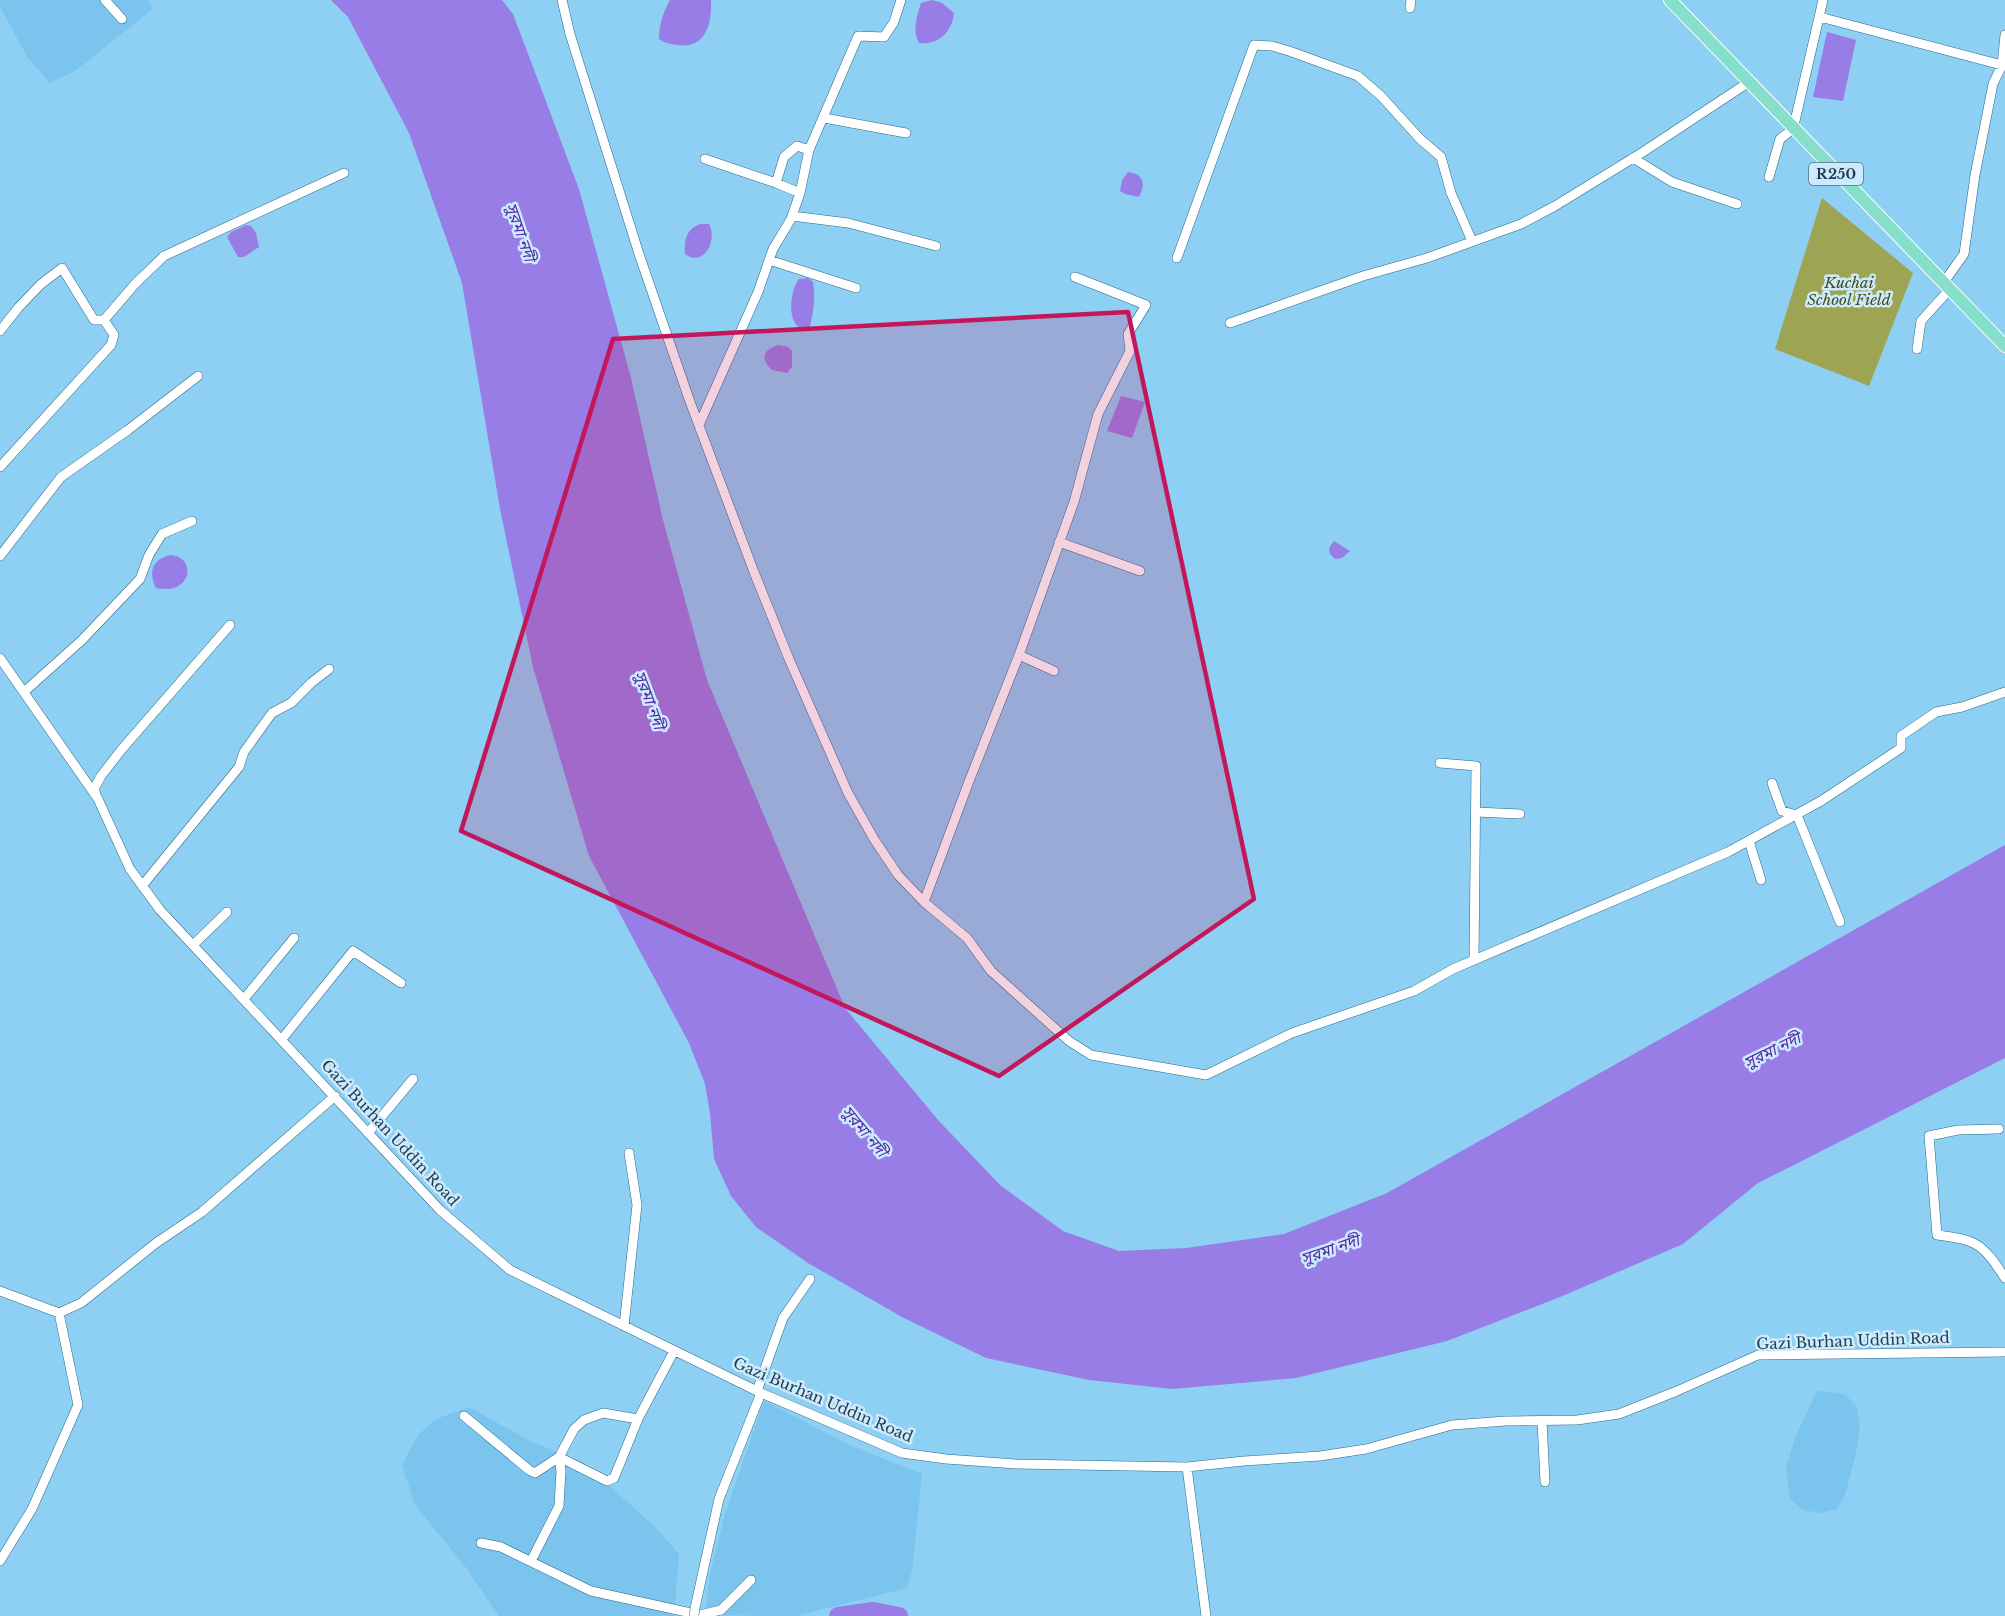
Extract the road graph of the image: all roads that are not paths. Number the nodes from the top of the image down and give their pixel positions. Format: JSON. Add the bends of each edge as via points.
{"nodes":[{"id":1,"x":105,"y":0,"type":"edge"},
{"id":2,"x":562,"y":0,"type":"edge"},
{"id":3,"x":901,"y":0,"type":"edge"},
{"id":4,"x":1670,"y":0,"type":"edge"},
{"id":5,"x":1679,"y":0,"type":"edge"},
{"id":6,"x":1823,"y":0,"type":"edge"},
{"id":7,"x":1820,"y":17,"type":"junction"},
{"id":8,"x":122,"y":19,"type":"dead end"},
{"id":9,"x":2005,"y":35,"type":"edge"},
{"id":10,"x":2003,"y":66,"type":"edge"},
{"id":11,"x":1749,"y":82,"type":"junction"},
{"id":12,"x":824,"y":118,"type":"junction"},
{"id":13,"x":1794,"y":125,"type":"junction"},
{"id":14,"x":906,"y":133,"type":"dead end"},
{"id":15,"x":809,"y":150,"type":"junction"},
{"id":16,"x":1633,"y":158,"type":"junction"},
{"id":17,"x":705,"y":159,"type":"dead end"},
{"id":18,"x":344,"y":173,"type":"dead end"},
{"id":19,"x":1769,"y":177,"type":"dead end"},
{"id":20,"x":776,"y":183,"type":"junction"},
{"id":21,"x":800,"y":193,"type":"junction"},
{"id":22,"x":1737,"y":204,"type":"dead end"},
{"id":23,"x":792,"y":216,"type":"junction"},
{"id":24,"x":1472,"y":242,"type":"junction"},
{"id":25,"x":936,"y":246,"type":"dead end"},
{"id":26,"x":1177,"y":258,"type":"dead end"},
{"id":27,"x":769,"y":260,"type":"junction"},
{"id":28,"x":1075,"y":277,"type":"dead end"},
{"id":29,"x":1948,"y":284,"type":"junction"},
{"id":30,"x":856,"y":288,"type":"dead end"},
{"id":31,"x":104,"y":320,"type":"junction"},
{"id":32,"x":1230,"y":323,"type":"dead end"},
{"id":33,"x":0,"y":331,"type":"edge"},
{"id":34,"x":2005,"y":336,"type":"edge"},
{"id":35,"x":2005,"y":346,"type":"edge"},
{"id":36,"x":1917,"y":349,"type":"dead end"},
{"id":37,"x":198,"y":376,"type":"dead end"},
{"id":38,"x":699,"y":425,"type":"junction"},
{"id":39,"x":0,"y":467,"type":"edge"},
{"id":40,"x":192,"y":521,"type":"dead end"},
{"id":41,"x":1059,"y":542,"type":"junction"},
{"id":42,"x":0,"y":556,"type":"edge"},
{"id":43,"x":1140,"y":571,"type":"dead end"},
{"id":44,"x":230,"y":625,"type":"dead end"},
{"id":45,"x":1019,"y":655,"type":"junction"},
{"id":46,"x":0,"y":658,"type":"edge"},
{"id":47,"x":329,"y":669,"type":"dead end"},
{"id":48,"x":1054,"y":671,"type":"dead end"},
{"id":49,"x":24,"y":692,"type":"junction"},
{"id":50,"x":2005,"y":692,"type":"edge"},
{"id":51,"x":1440,"y":763,"type":"dead end"},
{"id":52,"x":1772,"y":783,"type":"dead end"},
{"id":53,"x":96,"y":795,"type":"junction"},
{"id":54,"x":1476,"y":812,"type":"junction"},
{"id":55,"x":1520,"y":814,"type":"dead end"},
{"id":56,"x":1797,"y":815,"type":"junction"},
{"id":57,"x":1749,"y":841,"type":"junction"},
{"id":58,"x":1761,"y":880,"type":"dead end"},
{"id":59,"x":142,"y":886,"type":"junction"},
{"id":60,"x":924,"y":902,"type":"junction"},
{"id":61,"x":227,"y":912,"type":"dead end"},
{"id":62,"x":1840,"y":922,"type":"dead end"},
{"id":63,"x":294,"y":938,"type":"dead end"},
{"id":64,"x":193,"y":945,"type":"junction"},
{"id":65,"x":1474,"y":960,"type":"junction"},
{"id":66,"x":401,"y":983,"type":"dead end"},
{"id":67,"x":244,"y":999,"type":"junction"},
{"id":68,"x":282,"y":1039,"type":"junction"},
{"id":69,"x":413,"y":1079,"type":"dead end"},
{"id":70,"x":335,"y":1096,"type":"junction"},
{"id":71,"x":1999,"y":1129,"type":"dead end"},
{"id":72,"x":368,"y":1132,"type":"junction"},
{"id":73,"x":629,"y":1153,"type":"dead end"},
{"id":74,"x":2005,"y":1278,"type":"edge"},
{"id":75,"x":810,"y":1279,"type":"dead end"},
{"id":76,"x":0,"y":1291,"type":"edge"},
{"id":77,"x":60,"y":1313,"type":"junction"},
{"id":78,"x":624,"y":1326,"type":"junction"},
{"id":79,"x":674,"y":1351,"type":"junction"},
{"id":80,"x":2005,"y":1352,"type":"edge"},
{"id":81,"x":759,"y":1392,"type":"junction"},
{"id":82,"x":464,"y":1416,"type":"dead end"},
{"id":83,"x":638,"y":1419,"type":"junction"},
{"id":84,"x":1542,"y":1420,"type":"junction"},
{"id":85,"x":559,"y":1458,"type":"junction"},
{"id":86,"x":1187,"y":1467,"type":"junction"},
{"id":87,"x":1545,"y":1482,"type":"dead end"},
{"id":88,"x":481,"y":1543,"type":"dead end"},
{"id":89,"x":0,"y":1561,"type":"edge"},
{"id":90,"x":531,"y":1562,"type":"junction"},
{"id":91,"x":750,"y":1580,"type":"dead end"},
{"id":92,"x":695,"y":1612,"type":"edge"},
{"id":93,"x":1206,"y":1616,"type":"edge"}],
"edges":[{"from":1,"to":8,"type":"street"},
{"from":2,"to":38,"type":"street","via":[[614,180]]},
{"from":3,"to":12,"type":"street","via":[[884,37],[858,36]]},
{"from":4,"to":11,"type":"main road","number":"R250"},
{"from":5,"to":13,"type":"main road","number":"R250"},
{"from":6,"to":7,"type":"street"},
{"from":7,"to":10,"type":"street"},
{"from":7,"to":13,"type":"street"},
{"from":9,"to":10,"type":"street"},
{"from":10,"to":29,"type":"street","via":[[1993,84],[1964,254]]},
{"from":11,"to":13,"type":"main road","number":"R250"},
{"from":11,"to":16,"type":"street"},
{"from":12,"to":14,"type":"street"},
{"from":12,"to":15,"type":"street"},
{"from":13,"to":19,"type":"street","via":[[1780,139]]},
{"from":13,"to":29,"type":"main road","number":"R250"},
{"from":15,"to":20,"type":"street","via":[[797,147],[784,157]]},
{"from":15,"to":21,"type":"street"},
{"from":16,"to":22,"type":"street","via":[[1672,182]]},
{"from":16,"to":24,"type":"street","via":[[1521,224]]},
{"from":17,"to":20,"type":"street"},
{"from":18,"to":31,"type":"street","via":[[164,256]]},
{"from":20,"to":21,"type":"street"},
{"from":21,"to":23,"type":"street"},
{"from":23,"to":25,"type":"street","via":[[848,223]]},
{"from":23,"to":27,"type":"street"},
{"from":24,"to":26,"type":"street","via":[[1441,157],[1381,96],[1358,76],[1290,51],[1254,45]]},
{"from":24,"to":32,"type":"street"},
{"from":27,"to":30,"type":"street"},
{"from":27,"to":38,"type":"street"},
{"from":28,"to":41,"type":"street","via":[[1146,304],[1128,334],[1130,351],[1098,414]]},
{"from":29,"to":34,"type":"main road","number":"R250"},
{"from":29,"to":35,"type":"main road","number":"R250"},
{"from":29,"to":36,"type":"street","via":[[1920,321]]},
{"from":31,"to":33,"type":"street","via":[[94,320],[62,268],[41,284]]},
{"from":31,"to":39,"type":"street","via":[[114,335],[111,345]]},
{"from":37,"to":42,"type":"street","via":[[61,477]]},
{"from":38,"to":60,"type":"street","via":[[759,583],[848,793],[898,876]]},
{"from":40,"to":49,"type":"street","via":[[162,534],[140,579],[82,640]]},
{"from":41,"to":43,"type":"street"},
{"from":41,"to":45,"type":"street"},
{"from":44,"to":53,"type":"street","via":[[122,749],[101,776],[94,789]]},
{"from":45,"to":48,"type":"street"},
{"from":45,"to":60,"type":"street"},
{"from":46,"to":49,"type":"street","name":"Gazi Burhan Uddin Road"},
{"from":47,"to":59,"type":"street","via":[[291,703],[272,713],[244,752],[239,767]]},
{"from":49,"to":53,"type":"street","name":"Gazi Burhan Uddin Road"},
{"from":50,"to":56,"type":"street","via":[[1936,712],[1901,736],[1901,748]]},
{"from":51,"to":54,"type":"street","via":[[1476,766]]},
{"from":52,"to":56,"type":"street","via":[[1782,811]]},
{"from":53,"to":59,"type":"street","name":"Gazi Burhan Uddin Road","via":[[129,869]]},
{"from":54,"to":55,"type":"street"},
{"from":54,"to":65,"type":"street"},
{"from":56,"to":57,"type":"street"},
{"from":56,"to":62,"type":"street"},
{"from":57,"to":58,"type":"street"},
{"from":57,"to":65,"type":"street"},
{"from":59,"to":64,"type":"street","name":"Gazi Burhan Uddin Road"},
{"from":60,"to":65,"type":"street","via":[[967,938],[991,971],[1069,1041],[1091,1055],[1206,1075],[1292,1033],[1414,990]]},
{"from":61,"to":64,"type":"street"},
{"from":63,"to":67,"type":"street"},
{"from":64,"to":67,"type":"street","name":"Gazi Burhan Uddin Road"},
{"from":66,"to":68,"type":"street","via":[[353,951]]},
{"from":67,"to":68,"type":"street","name":"Gazi Burhan Uddin Road"},
{"from":68,"to":70,"type":"street","name":"Gazi Burhan Uddin Road"},
{"from":69,"to":72,"type":"street"},
{"from":70,"to":72,"type":"street","name":"Gazi Burhan Uddin Road"},
{"from":70,"to":77,"type":"street","via":[[202,1212],[81,1303]]},
{"from":71,"to":74,"type":"street","via":[[1929,1136],[1936,1235],[1968,1239],[1989,1254]]},
{"from":72,"to":78,"type":"street","name":"Gazi Burhan Uddin Road","via":[[440,1210],[510,1270]]},
{"from":73,"to":78,"type":"street","via":[[638,1205]]},
{"from":75,"to":81,"type":"street","via":[[783,1318]]},
{"from":76,"to":77,"type":"street"},
{"from":77,"to":89,"type":"street","via":[[78,1406],[32,1509]]},
{"from":78,"to":79,"type":"street","name":"Gazi Burhan Uddin Road"},
{"from":79,"to":81,"type":"street","name":"Gazi Burhan Uddin Road"},
{"from":79,"to":83,"type":"street"},
{"from":80,"to":84,"type":"street","name":"Gazi Burhan Uddin Road","via":[[1758,1355],[1619,1414]]},
{"from":81,"to":86,"type":"street","name":"Gazi Burhan Uddin Road","via":[[902,1453],[1016,1464]]},
{"from":81,"to":92,"type":"street","via":[[719,1499]]},
{"from":82,"to":85,"type":"street","via":[[535,1473]]},
{"from":83,"to":85,"type":"street","via":[[603,1413],[584,1420],[574,1429]]},
{"from":83,"to":85,"type":"street","via":[[610,1480]]},
{"from":84,"to":86,"type":"street","name":"Gazi Burhan Uddin Road","via":[[1452,1425],[1366,1449]]},
{"from":84,"to":87,"type":"street"},
{"from":85,"to":90,"type":"street","via":[[559,1506]]},
{"from":86,"to":93,"type":"street"},
{"from":88,"to":90,"type":"street","via":[[501,1547]]},
{"from":90,"to":91,"type":"street","via":[[591,1591],[700,1616],[721,1610]]}]}
